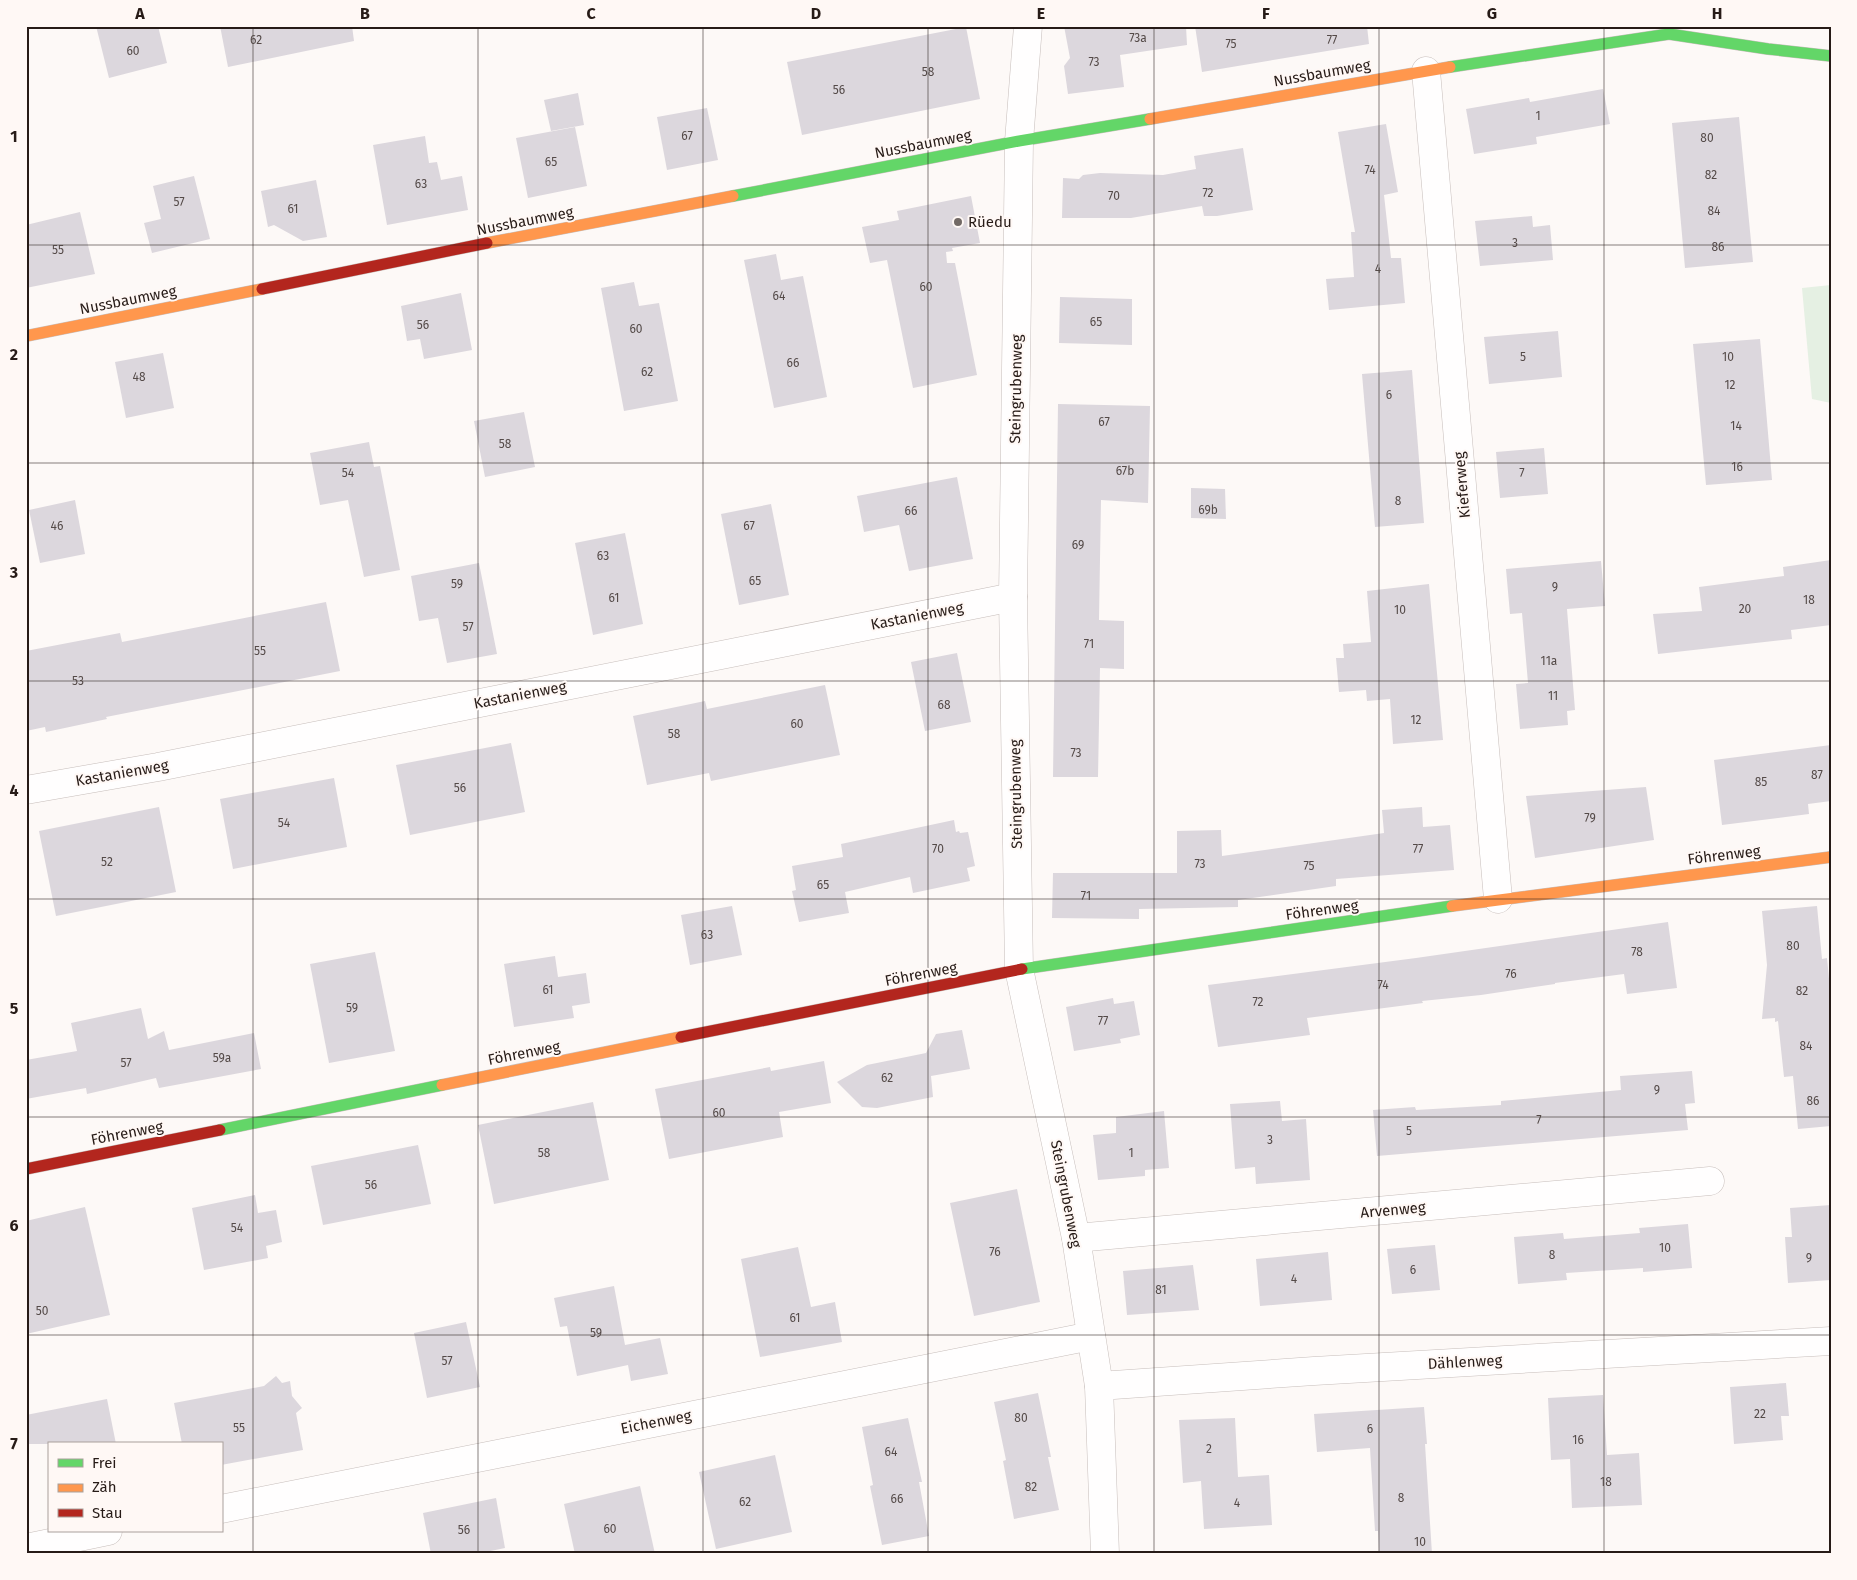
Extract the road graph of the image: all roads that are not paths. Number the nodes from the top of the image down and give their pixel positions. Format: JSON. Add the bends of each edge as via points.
{"nodes":[{"id":1,"x":1028,"y":26,"type":"edge"},
{"id":2,"x":1831,"y":56,"type":"edge"},
{"id":3,"x":1426,"y":71,"type":"junction"},
{"id":4,"x":1019,"y":140,"type":"junction"},
{"id":5,"x":26,"y":336,"type":"edge"},
{"id":6,"x":1013,"y":597,"type":"junction"},
{"id":7,"x":26,"y":790,"type":"edge"},
{"id":8,"x":1831,"y":856,"type":"edge"},
{"id":9,"x":1498,"y":900,"type":"junction"},
{"id":10,"x":1020,"y":969,"type":"junction"},
{"id":11,"x":26,"y":1169,"type":"edge"},
{"id":12,"x":1710,"y":1182,"type":"dead end"},
{"id":13,"x":1076,"y":1238,"type":"junction"},
{"id":14,"x":1091,"y":1336,"type":"junction"},
{"id":15,"x":1831,"y":1341,"type":"edge"},
{"id":16,"x":1099,"y":1386,"type":"junction"},
{"id":17,"x":222,"y":1508,"type":"edge"},
{"id":18,"x":103,"y":1532,"type":"edge"},
{"id":19,"x":26,"y":1548,"type":"edge"},
{"id":20,"x":1105,"y":1554,"type":"edge"}],
"edges":[{"from":1,"to":4,"type":"street","name":"Steingrubenweg"},
{"from":2,"to":3,"type":"street","name":"Nussbaumweg","via":[[1669,34]]},
{"from":3,"to":4,"type":"street","name":"Nussbaumweg"},
{"from":3,"to":9,"type":"street","name":"Kieferweg"},
{"from":4,"to":5,"type":"street","name":"Nussbaumweg"},
{"from":4,"to":6,"type":"street","name":"Steingrubenweg"},
{"from":6,"to":7,"type":"street","name":"Kastanienweg","via":[[167,765]]},
{"from":6,"to":10,"type":"street","name":"Steingrubenweg"},
{"from":8,"to":9,"type":"street","name":"Föhrenweg"},
{"from":9,"to":10,"type":"street","name":"Föhrenweg"},
{"from":10,"to":11,"type":"street","name":"Föhrenweg"},
{"from":10,"to":13,"type":"street","name":"Steingrubenweg"},
{"from":12,"to":13,"type":"street","name":"Arvenweg"},
{"from":13,"to":14,"type":"street","name":"Steingrubenweg"},
{"from":14,"to":16,"type":"street","name":"Steingrubenweg"},
{"from":14,"to":17,"type":"street","name":"Eichenweg"},
{"from":15,"to":16,"type":"street","name":"Dählenweg"},
{"from":16,"to":20,"type":"street","name":"Steingrubenweg"},
{"from":18,"to":19,"type":"street"}]}
